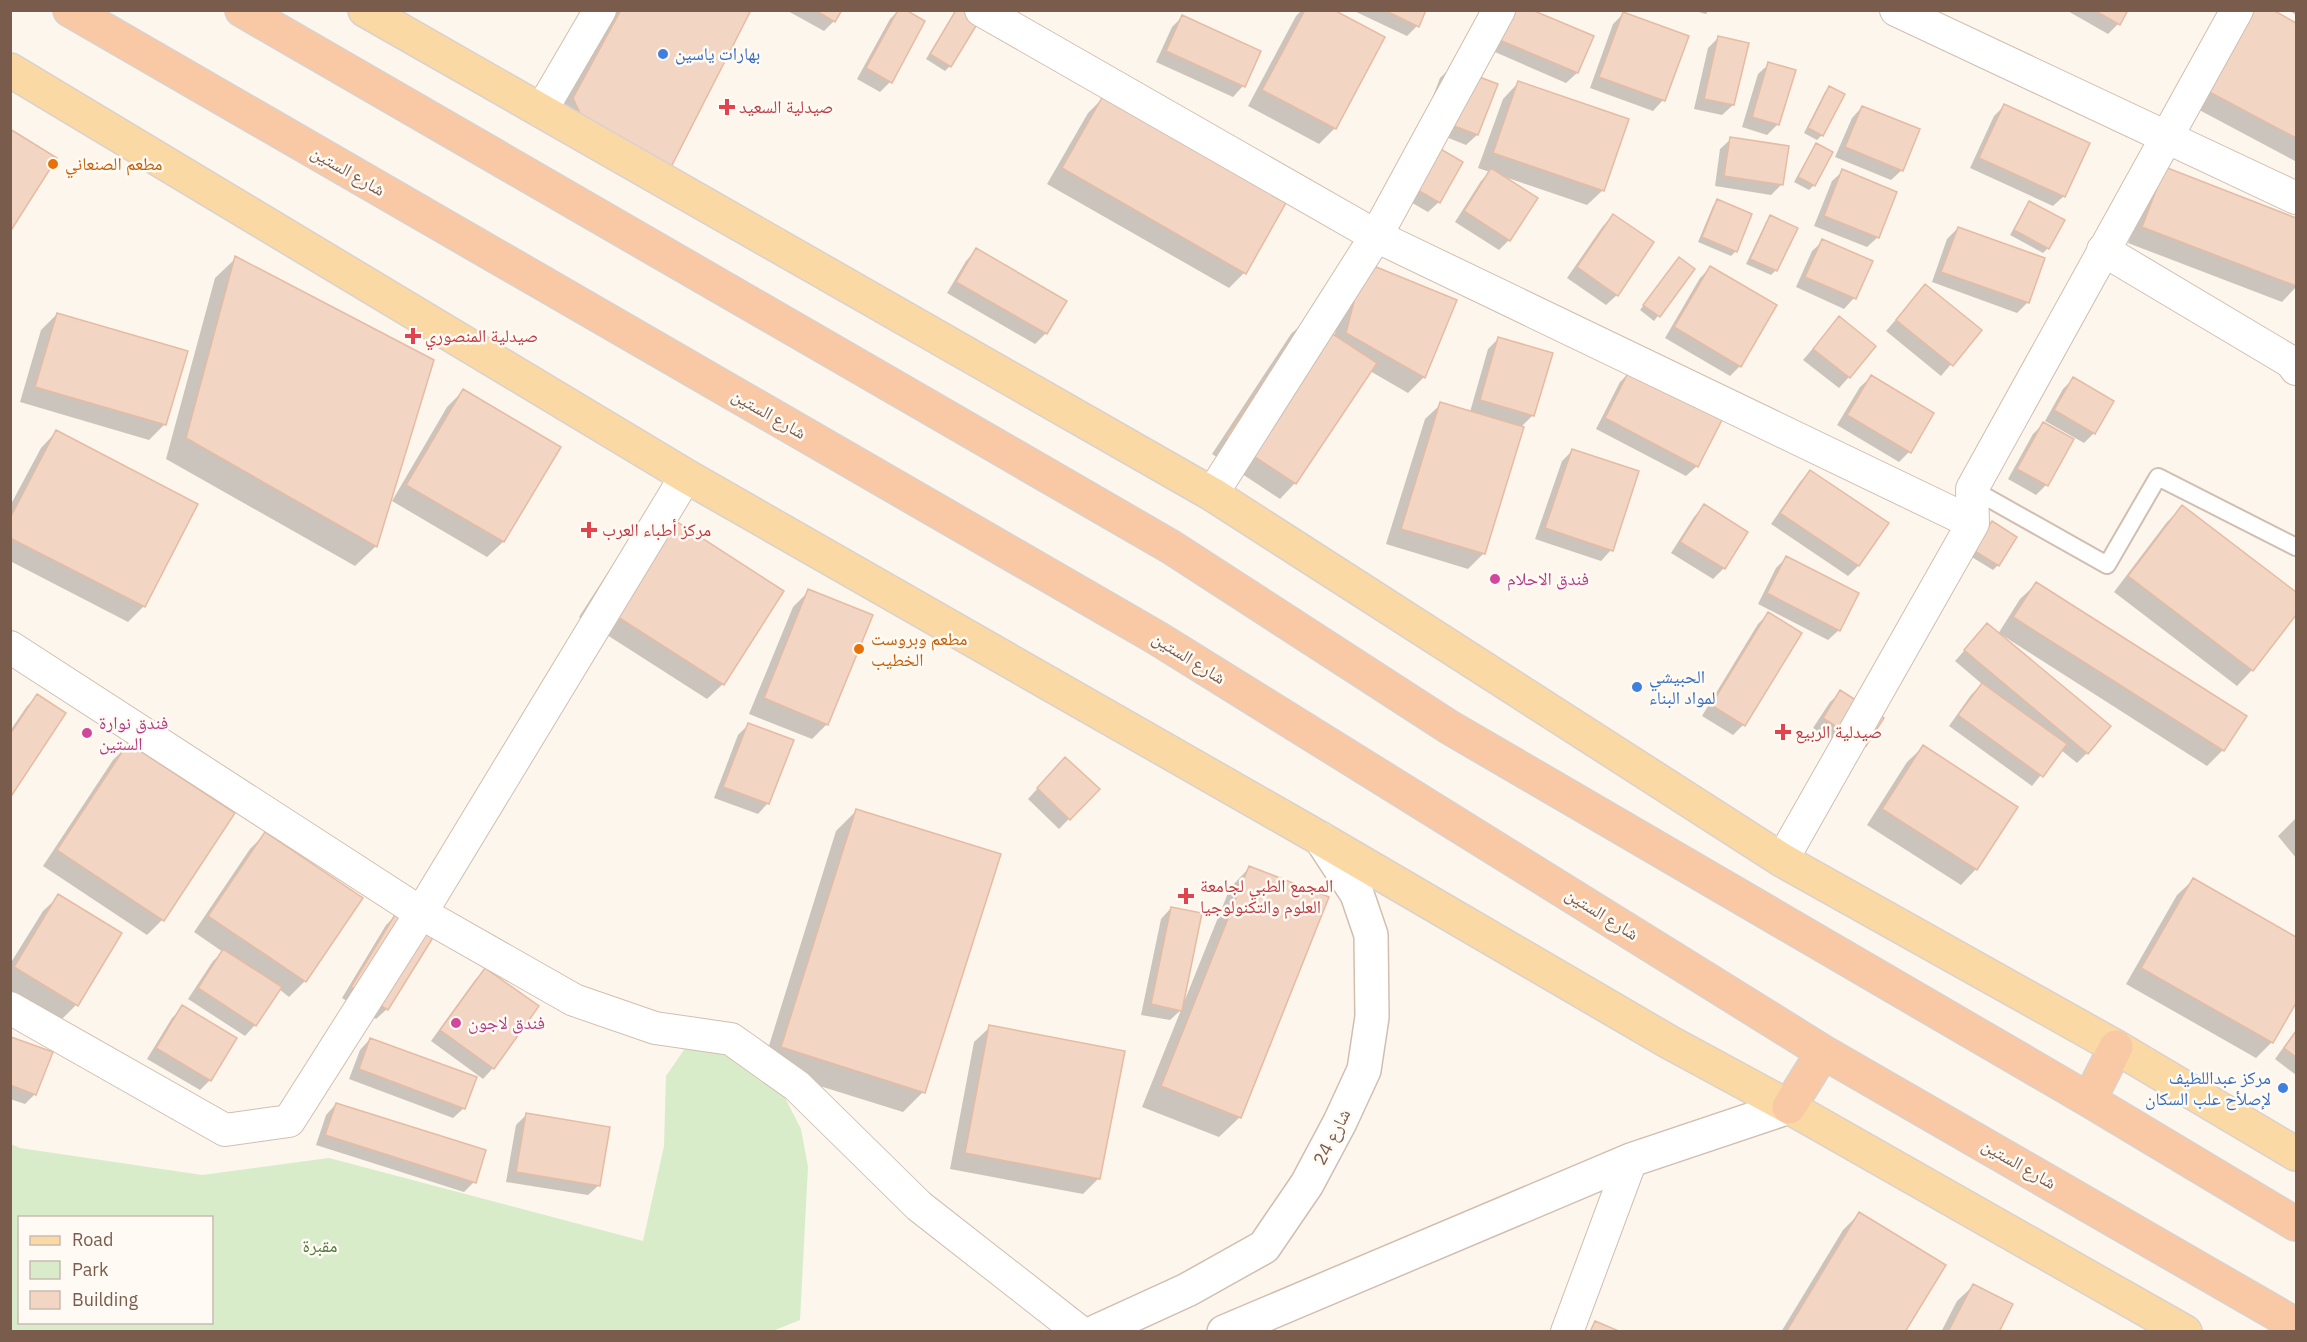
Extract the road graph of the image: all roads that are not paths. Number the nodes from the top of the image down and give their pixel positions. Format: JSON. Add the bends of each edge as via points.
{"nodes":[{"id":1,"x":70,"y":10,"type":"edge"},
{"id":2,"x":242,"y":10,"type":"edge"},
{"id":3,"x":365,"y":10,"type":"edge"},
{"id":4,"x":600,"y":10,"type":"edge"},
{"id":5,"x":981,"y":10,"type":"edge"},
{"id":6,"x":1499,"y":10,"type":"edge"},
{"id":7,"x":1896,"y":10,"type":"edge"},
{"id":8,"x":2237,"y":10,"type":"edge"},
{"id":9,"x":10,"y":70,"type":"edge"},
{"id":10,"x":541,"y":111,"type":"junction"},
{"id":11,"x":2168,"y":137,"type":"junction"},
{"id":12,"x":2296,"y":198,"type":"edge"},
{"id":13,"x":1376,"y":236,"type":"junction"},
{"id":14,"x":2103,"y":250,"type":"junction"},
{"id":15,"x":2296,"y":369,"type":"edge"},
{"id":16,"x":686,"y":476,"type":"junction"},
{"id":17,"x":1971,"y":489,"type":"junction"},
{"id":18,"x":1212,"y":494,"type":"junction"},
{"id":19,"x":1973,"y":523,"type":"junction"},
{"id":20,"x":2296,"y":547,"type":"edge"},
{"id":21,"x":10,"y":646,"type":"edge"},
{"id":22,"x":1322,"y":839,"type":"junction"},
{"id":23,"x":1782,"y":860,"type":"junction"},
{"id":24,"x":421,"y":913,"type":"junction"},
{"id":25,"x":10,"y":1008,"type":"edge"},
{"id":26,"x":2116,"y":1047,"type":"junction"},
{"id":27,"x":1823,"y":1052,"type":"junction"},
{"id":28,"x":2089,"y":1100,"type":"junction"},
{"id":29,"x":1789,"y":1107,"type":"junction"},
{"id":30,"x":2296,"y":1154,"type":"edge"},
{"id":31,"x":1631,"y":1160,"type":"junction"},
{"id":32,"x":2296,"y":1224,"type":"edge"},
{"id":33,"x":2296,"y":1324,"type":"edge"},
{"id":34,"x":1080,"y":1332,"type":"edge"},
{"id":35,"x":1095,"y":1332,"type":"edge"},
{"id":36,"x":1224,"y":1332,"type":"edge"},
{"id":37,"x":1567,"y":1332,"type":"edge"},
{"id":38,"x":2185,"y":1332,"type":"edge"}],
"edges":[{"from":1,"to":27,"type":"highway","name":"شارع الستين","via":[[1156,638]]},
{"from":2,"to":28,"type":"highway","via":[[1171,547],[1449,728]]},
{"from":3,"to":10,"type":"main road"},
{"from":4,"to":10,"type":"street"},
{"from":5,"to":13,"type":"street"},
{"from":6,"to":13,"type":"street"},
{"from":7,"to":11,"type":"street"},
{"from":8,"to":11,"type":"street"},
{"from":9,"to":16,"type":"main road"},
{"from":10,"to":18,"type":"main road"},
{"from":11,"to":12,"type":"street"},
{"from":11,"to":14,"type":"street"},
{"from":13,"to":18,"type":"street"},
{"from":13,"to":19,"type":"street"},
{"from":14,"to":15,"type":"street","via":[[2291,362]]},
{"from":14,"to":17,"type":"street"},
{"from":16,"to":22,"type":"main road"},
{"from":16,"to":24,"type":"street"},
{"from":17,"to":19,"type":"street"},
{"from":17,"to":20,"type":"lane","via":[[2107,565],[2158,477]]},
{"from":18,"to":23,"type":"main road"},
{"from":19,"to":23,"type":"street"},
{"from":21,"to":24,"type":"street"},
{"from":22,"to":29,"type":"main road","via":[[1669,1042]]},
{"from":22,"to":35,"type":"street","name":"شارع 24","via":[[1358,894],[1371,935],[1372,1017],[1364,1070],[1350,1101],[1307,1184],[1264,1247],[1187,1290]]},
{"from":23,"to":26,"type":"main road"},
{"from":24,"to":25,"type":"street","via":[[289,1121],[225,1130]]},
{"from":24,"to":34,"type":"street","via":[[574,1000],[655,1028],[731,1039],[797,1086],[919,1206]]},
{"from":26,"to":28,"type":"highway"},
{"from":26,"to":30,"type":"main road"},
{"from":27,"to":29,"type":"highway"},
{"from":27,"to":33,"type":"highway","name":"شارع الستين"},
{"from":28,"to":32,"type":"highway"},
{"from":29,"to":31,"type":"street"},
{"from":29,"to":38,"type":"main road"},
{"from":31,"to":36,"type":"street"},
{"from":31,"to":37,"type":"street"}]}
